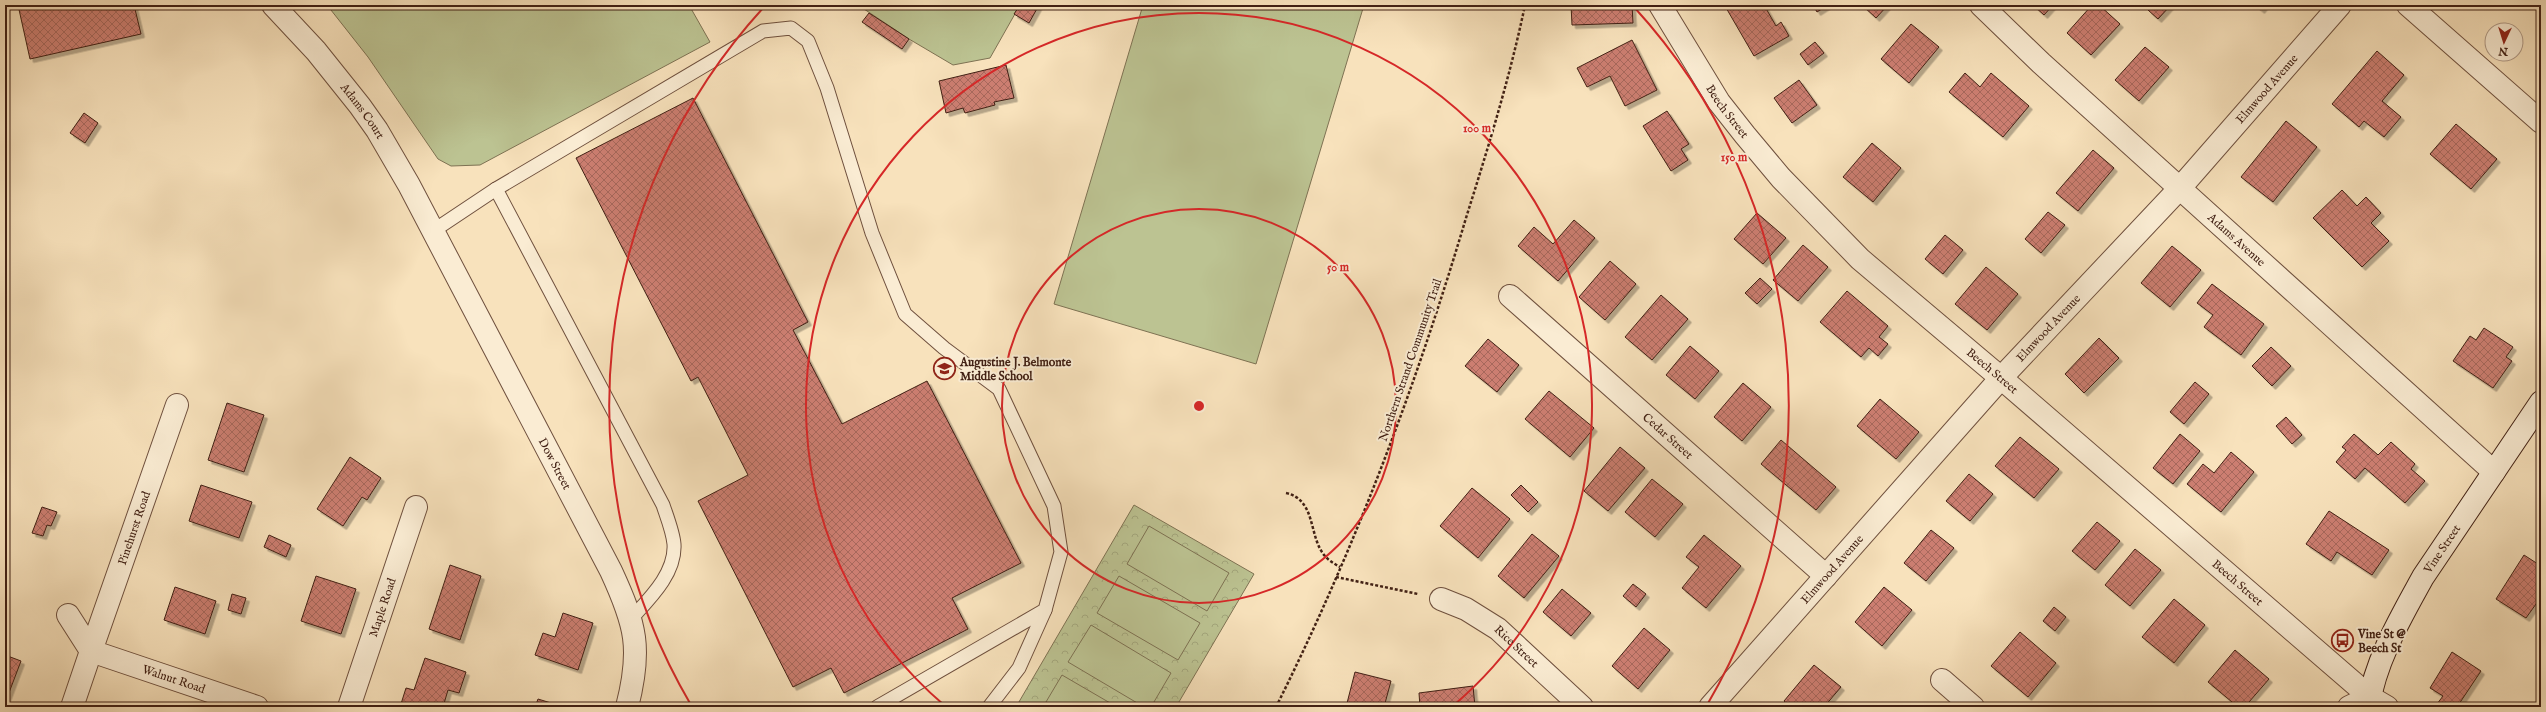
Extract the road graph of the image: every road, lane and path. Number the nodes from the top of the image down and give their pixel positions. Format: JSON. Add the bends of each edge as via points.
{"nodes":[{"id":1,"x":273,"y":5,"type":"edge"},
{"id":2,"x":1525,"y":5,"type":"edge"},
{"id":3,"x":1660,"y":5,"type":"edge"},
{"id":4,"x":1981,"y":5,"type":"edge"},
{"id":5,"x":2340,"y":5,"type":"edge"},
{"id":6,"x":2408,"y":5,"type":"edge"},
{"id":7,"x":2541,"y":122,"type":"edge"},
{"id":8,"x":2180,"y":188,"type":"junction"},
{"id":9,"x":496,"y":189,"type":"junction"},
{"id":10,"x":433,"y":231,"type":"junction"},
{"id":11,"x":1510,"y":296,"type":"dead end"},
{"id":12,"x":2002,"y":378,"type":"junction"},
{"id":13,"x":2541,"y":402,"type":"edge"},
{"id":14,"x":177,"y":405,"type":"dead end"},
{"id":15,"x":2494,"y":472,"type":"junction"},
{"id":16,"x":1286,"y":493,"type":"dead end"},
{"id":17,"x":416,"y":507,"type":"dead end"},
{"id":18,"x":1340,"y":567,"type":"junction"},
{"id":19,"x":1826,"y":576,"type":"junction"},
{"id":20,"x":1336,"y":577,"type":"junction"},
{"id":21,"x":1441,"y":599,"type":"joint"},
{"id":22,"x":1045,"y":610,"type":"junction"},
{"id":23,"x":68,"y":615,"type":"dead end"},
{"id":24,"x":630,"y":620,"type":"junction"},
{"id":25,"x":91,"y":651,"type":"junction"},
{"id":26,"x":1942,"y":680,"type":"dead end"},
{"id":27,"x":2375,"y":704,"type":"edge"},
{"id":28,"x":885,"y":705,"type":"edge"},
{"id":29,"x":72,"y":707,"type":"edge"},
{"id":30,"x":257,"y":707,"type":"edge"},
{"id":31,"x":349,"y":707,"type":"edge"},
{"id":32,"x":626,"y":707,"type":"edge"},
{"id":33,"x":989,"y":707,"type":"edge"},
{"id":34,"x":1276,"y":707,"type":"edge"},
{"id":35,"x":1582,"y":707,"type":"edge"},
{"id":36,"x":1710,"y":707,"type":"edge"},
{"id":37,"x":1974,"y":707,"type":"edge"},
{"id":38,"x":2349,"y":707,"type":"edge"}],
"edges":[{"from":1,"to":10,"type":"street","name":"Adams Court","via":[[335,74],[377,130]]},
{"from":2,"to":18,"type":"path","name":"Northern Strand Community Trail","via":[[1442,301],[1398,424]]},
{"from":3,"to":12,"type":"street","name":"Beech Street","via":[[1719,102],[1781,178],[1860,259]]},
{"from":4,"to":8,"type":"street","name":"Adams Avenue","via":[[2035,58]]},
{"from":5,"to":8,"type":"street","name":"Elmwood Avenue"},
{"from":6,"to":7,"type":"street"},
{"from":8,"to":12,"type":"street","name":"Elmwood Avenue"},
{"from":8,"to":15,"type":"street","name":"Adams Avenue"},
{"from":9,"to":10,"type":"lane"},
{"from":9,"to":22,"type":"lane","via":[[763,31],[791,28],[808,41],[828,88],[872,233],[905,314],[944,348],[999,389],[1054,506],[1061,552]]},
{"from":9,"to":24,"type":"lane","via":[[663,505],[674,544],[670,565],[657,589]]},
{"from":10,"to":24,"type":"street","name":"Dow Street","via":[[611,571]]},
{"from":11,"to":19,"type":"street","name":"Cedar Street"},
{"from":12,"to":19,"type":"street","name":"Elmwood Avenue"},
{"from":12,"to":27,"type":"street","name":"Beech Street"},
{"from":13,"to":15,"type":"street","name":"Vine Street"},
{"from":14,"to":25,"type":"street","name":"Pinehurst Road"},
{"from":15,"to":27,"type":"street","name":"Vine Street","via":[[2424,577],[2392,632],[2380,659]]},
{"from":16,"to":18,"type":"path","via":[[1297,497],[1304,504],[1322,553]]},
{"from":17,"to":31,"type":"street","name":"Maple Road"},
{"from":18,"to":20,"type":"path","name":"Northern Strand Community Trail"},
{"from":19,"to":36,"type":"street","name":"Elmwood Avenue"},
{"from":20,"to":21,"type":"path"},
{"from":20,"to":34,"type":"path","name":"Northern Strand Community Trail"},
{"from":21,"to":35,"type":"street","name":"Rice Street","via":[[1466,609],[1498,630]]},
{"from":22,"to":28,"type":"lane"},
{"from":22,"to":33,"type":"lane","via":[[1020,668]]},
{"from":23,"to":25,"type":"street"},
{"from":24,"to":32,"type":"street","name":"Dow Street","via":[[636,659]]},
{"from":25,"to":29,"type":"street","name":"Pinehurst Road"},
{"from":25,"to":30,"type":"street","name":"Walnut Road"},
{"from":26,"to":37,"type":"street"},
{"from":27,"to":38,"type":"street"}]}
